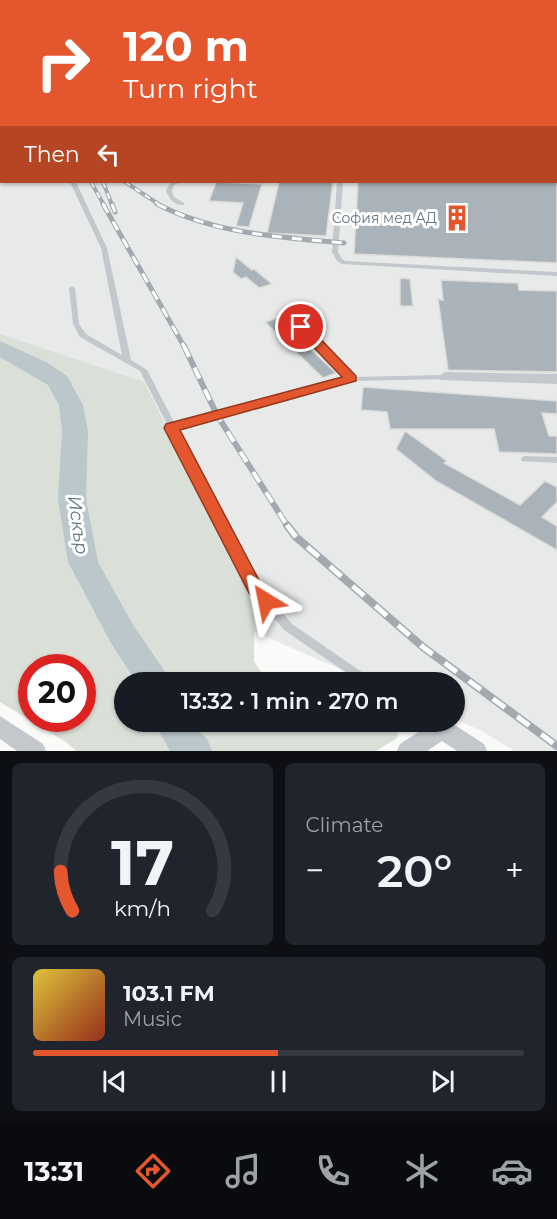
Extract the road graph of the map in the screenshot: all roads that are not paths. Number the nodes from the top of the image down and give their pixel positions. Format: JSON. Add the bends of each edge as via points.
{"nodes":[{"id":1,"x":74,"y":183,"type":"edge"},
{"id":2,"x":175,"y":183,"type":"edge"},
{"id":3,"x":340,"y":183,"type":"edge"},
{"id":4,"x":182,"y":204,"type":"dead end"},
{"id":5,"x":557,"y":274,"type":"edge"},
{"id":6,"x":72,"y":288,"type":"dead end"},
{"id":7,"x":312,"y":322,"type":"dead end"},
{"id":8,"x":127,"y":360,"type":"junction"},
{"id":9,"x":445,"y":376,"type":"joint"},
{"id":10,"x":351,"y":378,"type":"junction"},
{"id":11,"x":557,"y":379,"type":"edge"},
{"id":12,"x":171,"y":428,"type":"junction"},
{"id":13,"x":525,"y":459,"type":"dead end"},
{"id":14,"x":557,"y":460,"type":"edge"},
{"id":15,"x":354,"y":672,"type":"edge"},
{"id":16,"x":0,"y":726,"type":"edge"},
{"id":17,"x":428,"y":732,"type":"edge"},
{"id":18,"x":447,"y":732,"type":"edge"},
{"id":19,"x":35,"y":751,"type":"edge"},
{"id":20,"x":408,"y":751,"type":"edge"},
{"id":21,"x":476,"y":751,"type":"edge"}],
"edges":[{"from":1,"to":8,"type":"lane","via":[[104,248]]},
{"from":2,"to":4,"type":"lane","via":[[169,191]]},
{"from":3,"to":5,"type":"lane","via":[[335,256],[344,263]]},
{"from":6,"to":8,"type":"lane","via":[[76,324],[83,335]]},
{"from":7,"to":10,"type":"lane","via":[[301,327]]},
{"from":8,"to":12,"type":"lane","via":[[143,369]]},
{"from":9,"to":10,"type":"lane"},
{"from":9,"to":11,"type":"street"},
{"from":10,"to":12,"type":"lane"},
{"from":12,"to":15,"type":"lane","via":[[255,588],[288,627]]},
{"from":13,"to":14,"type":"lane"},
{"from":16,"to":19,"type":"street"},
{"from":17,"to":20,"type":"street"},
{"from":18,"to":21,"type":"street"}]}
